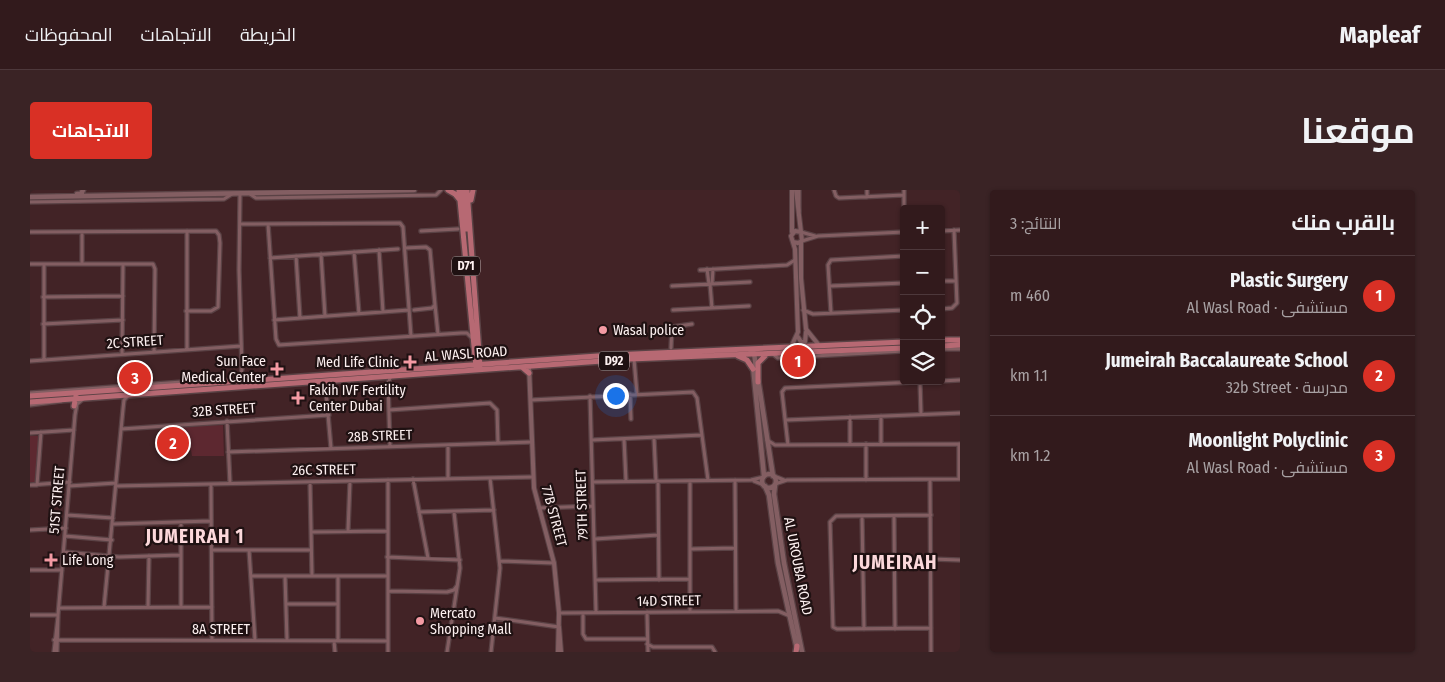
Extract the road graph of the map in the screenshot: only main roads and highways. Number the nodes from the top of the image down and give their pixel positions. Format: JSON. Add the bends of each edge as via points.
{"nodes":[{"id":1,"x":83,"y":190,"type":"edge"},
{"id":2,"x":309,"y":190,"type":"edge"},
{"id":3,"x":414,"y":190,"type":"edge"},
{"id":4,"x":448,"y":190,"type":"edge"},
{"id":5,"x":462,"y":190,"type":"edge"},
{"id":6,"x":473,"y":190,"type":"edge"},
{"id":7,"x":298,"y":192,"type":"junction"},
{"id":8,"x":362,"y":192,"type":"junction"},
{"id":9,"x":168,"y":193,"type":"edge"},
{"id":10,"x":136,"y":195,"type":"junction"},
{"id":11,"x":69,"y":196,"type":"junction"},
{"id":12,"x":30,"y":197,"type":"edge"},
{"id":13,"x":354,"y":198,"type":"road end"},
{"id":14,"x":129,"y":201,"type":"road end"},
{"id":15,"x":459,"y":201,"type":"junction"},
{"id":16,"x":470,"y":220,"type":"junction"},
{"id":17,"x":470,"y":239,"type":"junction"},
{"id":18,"x":957,"y":340,"type":"edge"},
{"id":19,"x":474,"y":341,"type":"junction"},
{"id":20,"x":900,"y":342,"type":"edge"},
{"id":21,"x":945,"y":344,"type":"edge"},
{"id":22,"x":900,"y":350,"type":"edge"},
{"id":23,"x":690,"y":352,"type":"junction"},
{"id":24,"x":753,"y":352,"type":"junction"},
{"id":25,"x":624,"y":354,"type":"junction"},
{"id":26,"x":772,"y":354,"type":"junction"},
{"id":27,"x":736,"y":356,"type":"junction"},
{"id":28,"x":634,"y":359,"type":"junction"},
{"id":29,"x":506,"y":363,"type":"junction"},
{"id":30,"x":570,"y":364,"type":"junction"},
{"id":31,"x":462,"y":366,"type":"junction"},
{"id":32,"x":478,"y":367,"type":"junction"},
{"id":33,"x":521,"y":367,"type":"junction"},
{"id":34,"x":753,"y":368,"type":"junction"},
{"id":35,"x":373,"y":372,"type":"junction"},
{"id":36,"x":529,"y":373,"type":"road end"},
{"id":37,"x":325,"y":381,"type":"junction"},
{"id":38,"x":758,"y":382,"type":"junction"},
{"id":39,"x":232,"y":384,"type":"junction"},
{"id":40,"x":118,"y":390,"type":"junction"},
{"id":41,"x":30,"y":396,"type":"edge"},
{"id":42,"x":69,"y":399,"type":"junction"},
{"id":43,"x":30,"y":403,"type":"edge"},
{"id":44,"x":74,"y":406,"type":"road end"},
{"id":45,"x":774,"y":476,"type":"junction"},
{"id":46,"x":764,"y":477,"type":"junction"},
{"id":47,"x":775,"y":484,"type":"junction"},
{"id":48,"x":765,"y":485,"type":"junction"},
{"id":49,"x":797,"y":650,"type":"edge"},
{"id":50,"x":802,"y":652,"type":"edge"}],
"edges":[{"from":1,"to":11,"type":"main road","via":[[81,194]]},
{"from":2,"to":7,"type":"main road"},
{"from":3,"to":8,"type":"main road"},
{"from":4,"to":15,"type":"main road"},
{"from":5,"to":15,"type":"main road","number":"D71"},
{"from":5,"to":16,"type":"main road","number":"D71"},
{"from":5,"to":17,"type":"main road"},
{"from":6,"to":16,"type":"main road"},
{"from":7,"to":8,"type":"main road"},
{"from":7,"to":9,"type":"main road"},
{"from":8,"to":13,"type":"main road"},
{"from":9,"to":10,"type":"main road"},
{"from":10,"to":11,"type":"main road"},
{"from":10,"to":14,"type":"main road"},
{"from":11,"to":12,"type":"main road"},
{"from":15,"to":19,"type":"main road","number":"D71"},
{"from":16,"to":17,"type":"main road","number":"D71"},
{"from":17,"to":19,"type":"main road","number":"D71"},
{"from":18,"to":21,"type":"main road"},
{"from":19,"to":29,"type":"main road","via":[[485,359]]},
{"from":19,"to":31,"type":"main road","via":[[471,360]]},
{"from":19,"to":32,"type":"main road","number":"D71"},
{"from":20,"to":24,"type":"main road","name":"AL WASL ROAD","number":"D92"},
{"from":22,"to":26,"type":"main road","name":"AL WASL ROAD","number":"D92"},
{"from":23,"to":24,"type":"main road","name":"AL WASL ROAD","number":"D92"},
{"from":23,"to":25,"type":"main road","name":"AL WASL ROAD","number":"D92"},
{"from":23,"to":28,"type":"main road","via":[[636,356]]},
{"from":24,"to":26,"type":"main road","name":"AL WASL ROAD","number":"D92"},
{"from":24,"to":27,"type":"main road","name":"AL WASL ROAD","number":"D92"},
{"from":24,"to":34,"type":"main road"},
{"from":24,"to":38,"type":"main road"},
{"from":25,"to":29,"type":"main road","name":"AL WASL ROAD","number":"D92"},
{"from":25,"to":30,"type":"main road","via":[[621,358]]},
{"from":26,"to":38,"type":"main road","via":[[758,363]]},
{"from":27,"to":28,"type":"main road","name":"AL WASL ROAD","number":"D92"},
{"from":27,"to":34,"type":"main road","via":[[747,360]]},
{"from":28,"to":30,"type":"main road","name":"AL WASL ROAD","number":"D92"},
{"from":29,"to":32,"type":"main road","name":"AL WASL ROAD","number":"D92"},
{"from":30,"to":33,"type":"main road","name":"AL WASL ROAD","number":"D92"},
{"from":31,"to":32,"type":"main road","name":"AL WASL ROAD","number":"D92"},
{"from":31,"to":35,"type":"main road","name":"AL WASL ROAD","number":"D92"},
{"from":32,"to":33,"type":"main road","name":"AL WASL ROAD","number":"D92"},
{"from":32,"to":37,"type":"main road","name":"AL WASL ROAD","number":"D92"},
{"from":33,"to":36,"type":"main road"},
{"from":34,"to":46,"type":"main road"},
{"from":35,"to":37,"type":"main road","via":[[327,378]]},
{"from":35,"to":39,"type":"main road","name":"AL WASL ROAD","number":"D92"},
{"from":37,"to":39,"type":"main road","name":"AL WASL ROAD","number":"D92"},
{"from":38,"to":45,"type":"main road"},
{"from":39,"to":40,"type":"main road","name":"AL WASL ROAD","number":"D92"},
{"from":39,"to":42,"type":"main road","name":"AL WASL ROAD","number":"D92"},
{"from":40,"to":41,"type":"main road","name":"AL WASL ROAD","number":"D92"},
{"from":40,"to":42,"type":"main road"},
{"from":42,"to":43,"type":"main road","name":"AL WASL ROAD","number":"D92"},
{"from":42,"to":44,"type":"main road"},
{"from":45,"to":46,"type":"main road","via":[[768,474]]},
{"from":45,"to":47,"type":"main road"},
{"from":46,"to":48,"type":"main road"},
{"from":47,"to":48,"type":"main road","via":[[771,487]]},
{"from":47,"to":50,"type":"main road","name":"AL UROUBA ROAD","via":[[784,563]]},
{"from":48,"to":49,"type":"main road","name":"AL UROUBA ROAD"}]}
